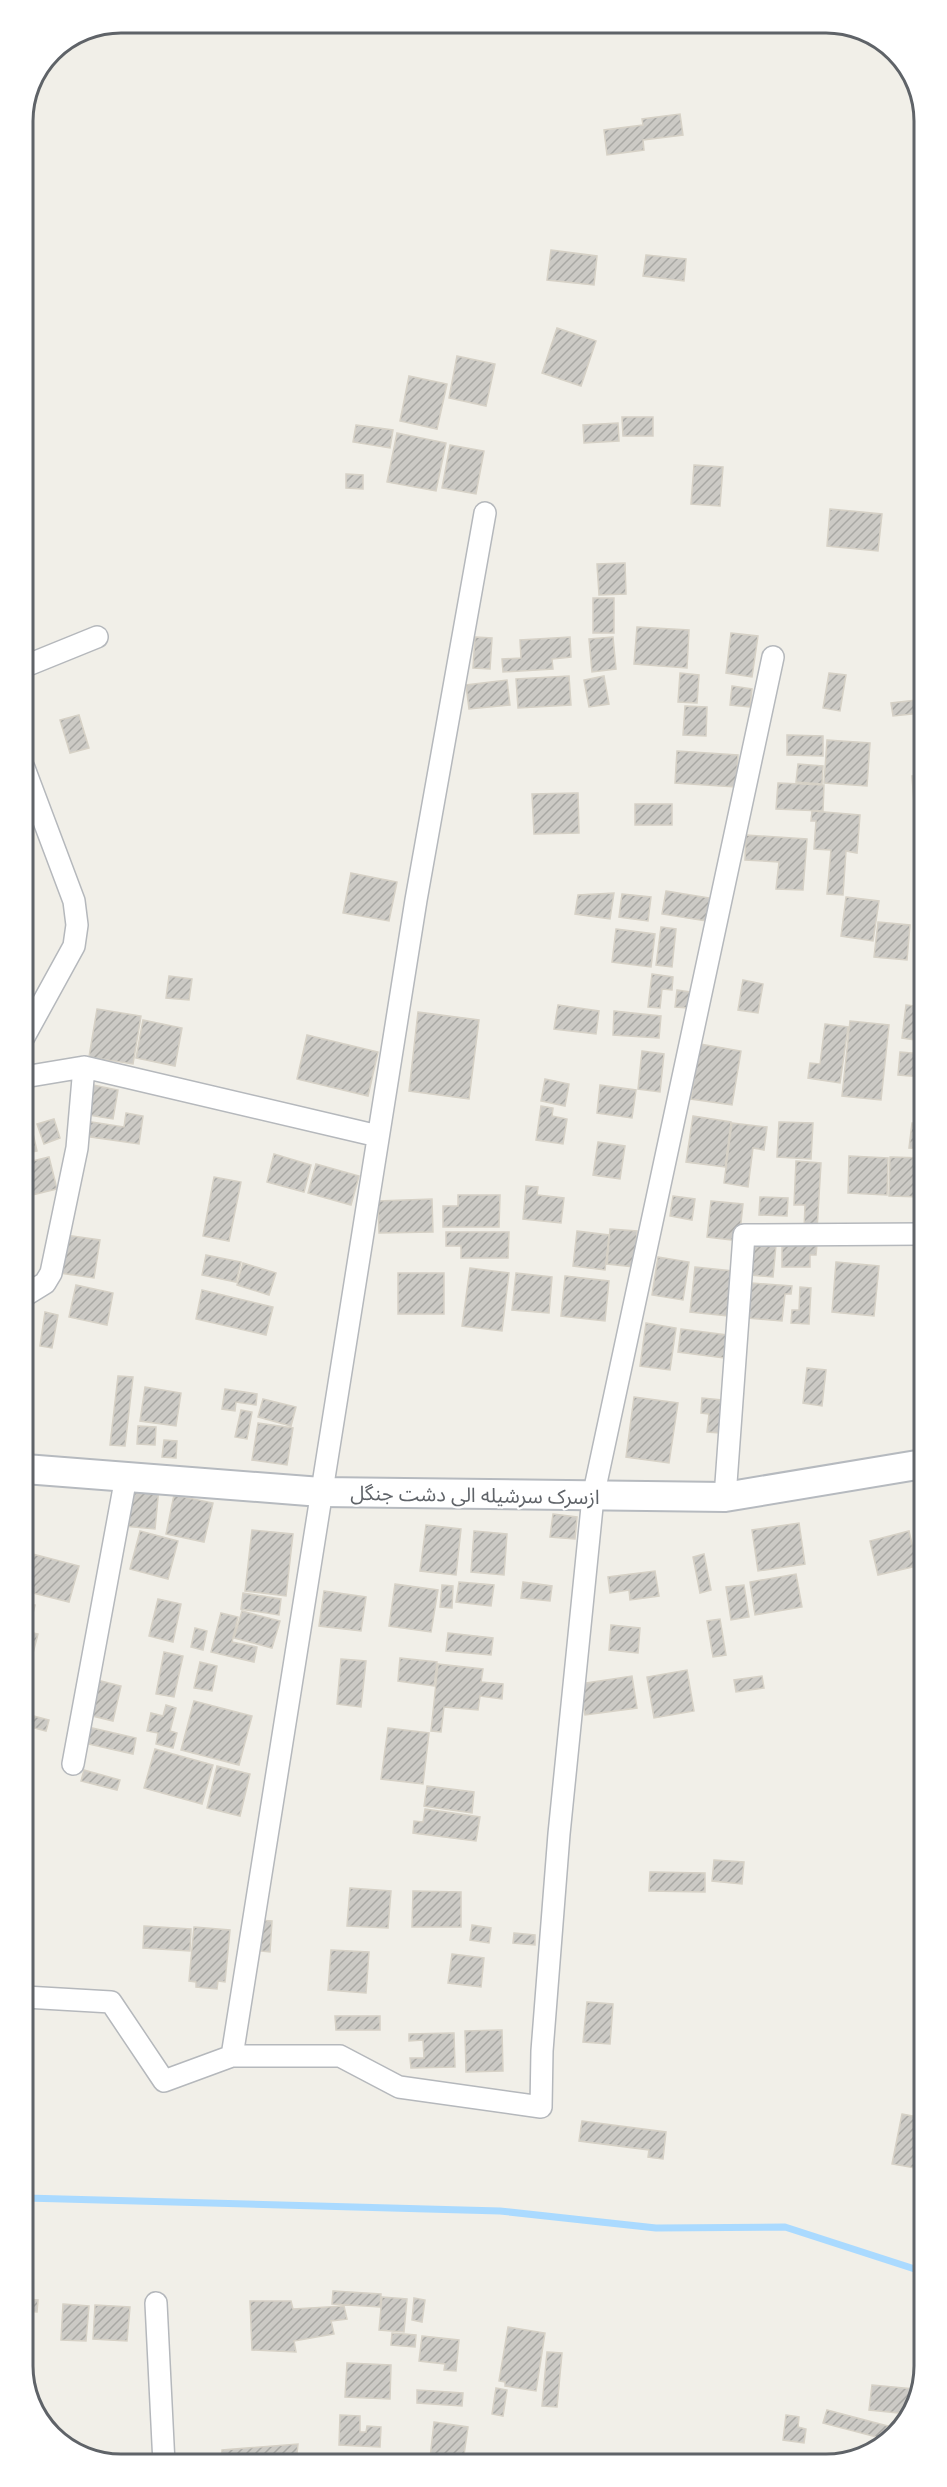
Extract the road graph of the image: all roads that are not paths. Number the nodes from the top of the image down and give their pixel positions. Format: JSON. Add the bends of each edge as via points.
{"nodes":[{"id":1,"x":485,"y":513,"type":"dead end"},
{"id":2,"x":97,"y":637,"type":"dead end"},
{"id":3,"x":773,"y":657,"type":"dead end"},
{"id":4,"x":33,"y":663,"type":"edge"},
{"id":5,"x":33,"y":792,"type":"edge"},
{"id":6,"x":33,"y":1021,"type":"edge"},
{"id":7,"x":84,"y":1066,"type":"junction"},
{"id":8,"x":33,"y":1075,"type":"edge"},
{"id":9,"x":378,"y":1136,"type":"junction"},
{"id":10,"x":914,"y":1234,"type":"edge"},
{"id":11,"x":33,"y":1290,"type":"edge"},
{"id":12,"x":914,"y":1466,"type":"edge"},
{"id":13,"x":33,"y":1470,"type":"edge"},
{"id":14,"x":126,"y":1477,"type":"junction"},
{"id":15,"x":321,"y":1492,"type":"junction"},
{"id":16,"x":593,"y":1497,"type":"junction"},
{"id":17,"x":725,"y":1497,"type":"junction"},
{"id":18,"x":73,"y":1764,"type":"dead end"},
{"id":19,"x":33,"y":1997,"type":"edge"},
{"id":20,"x":232,"y":2056,"type":"junction"},
{"id":21,"x":156,"y":2303,"type":"dead end"},
{"id":22,"x":164,"y":2454,"type":"edge"}],
"edges":[{"from":1,"to":9,"type":"street"},
{"from":2,"to":4,"type":"street"},
{"from":3,"to":16,"type":"street"},
{"from":5,"to":6,"type":"street","via":[[74,901],[77,926],[74,946]]},
{"from":7,"to":8,"type":"street"},
{"from":7,"to":9,"type":"street"},
{"from":7,"to":11,"type":"street","via":[[77,1148],[51,1273],[45,1283]]},
{"from":9,"to":15,"type":"street"},
{"from":10,"to":17,"type":"street","via":[[744,1235]]},
{"from":12,"to":17,"type":"street","name":"ازسرک سرشیله الی دشت جنگل"},
{"from":13,"to":14,"type":"street","name":"ازسرک سرشیله الی دشت جنگل"},
{"from":14,"to":15,"type":"street","name":"ازسرک سرشیله الی دشت جنگل"},
{"from":14,"to":18,"type":"street"},
{"from":15,"to":16,"type":"street","name":"ازسرک سرشیله الی دشت جنگل"},
{"from":15,"to":20,"type":"street"},
{"from":16,"to":17,"type":"street","name":"ازسرک سرشیله الی دشت جنگل"},
{"from":16,"to":20,"type":"street","via":[[559,1834],[541,2107],[399,2087],[340,2056]]},
{"from":19,"to":20,"type":"street","via":[[111,2002],[164,2081]]},
{"from":21,"to":22,"type":"street"}]}
